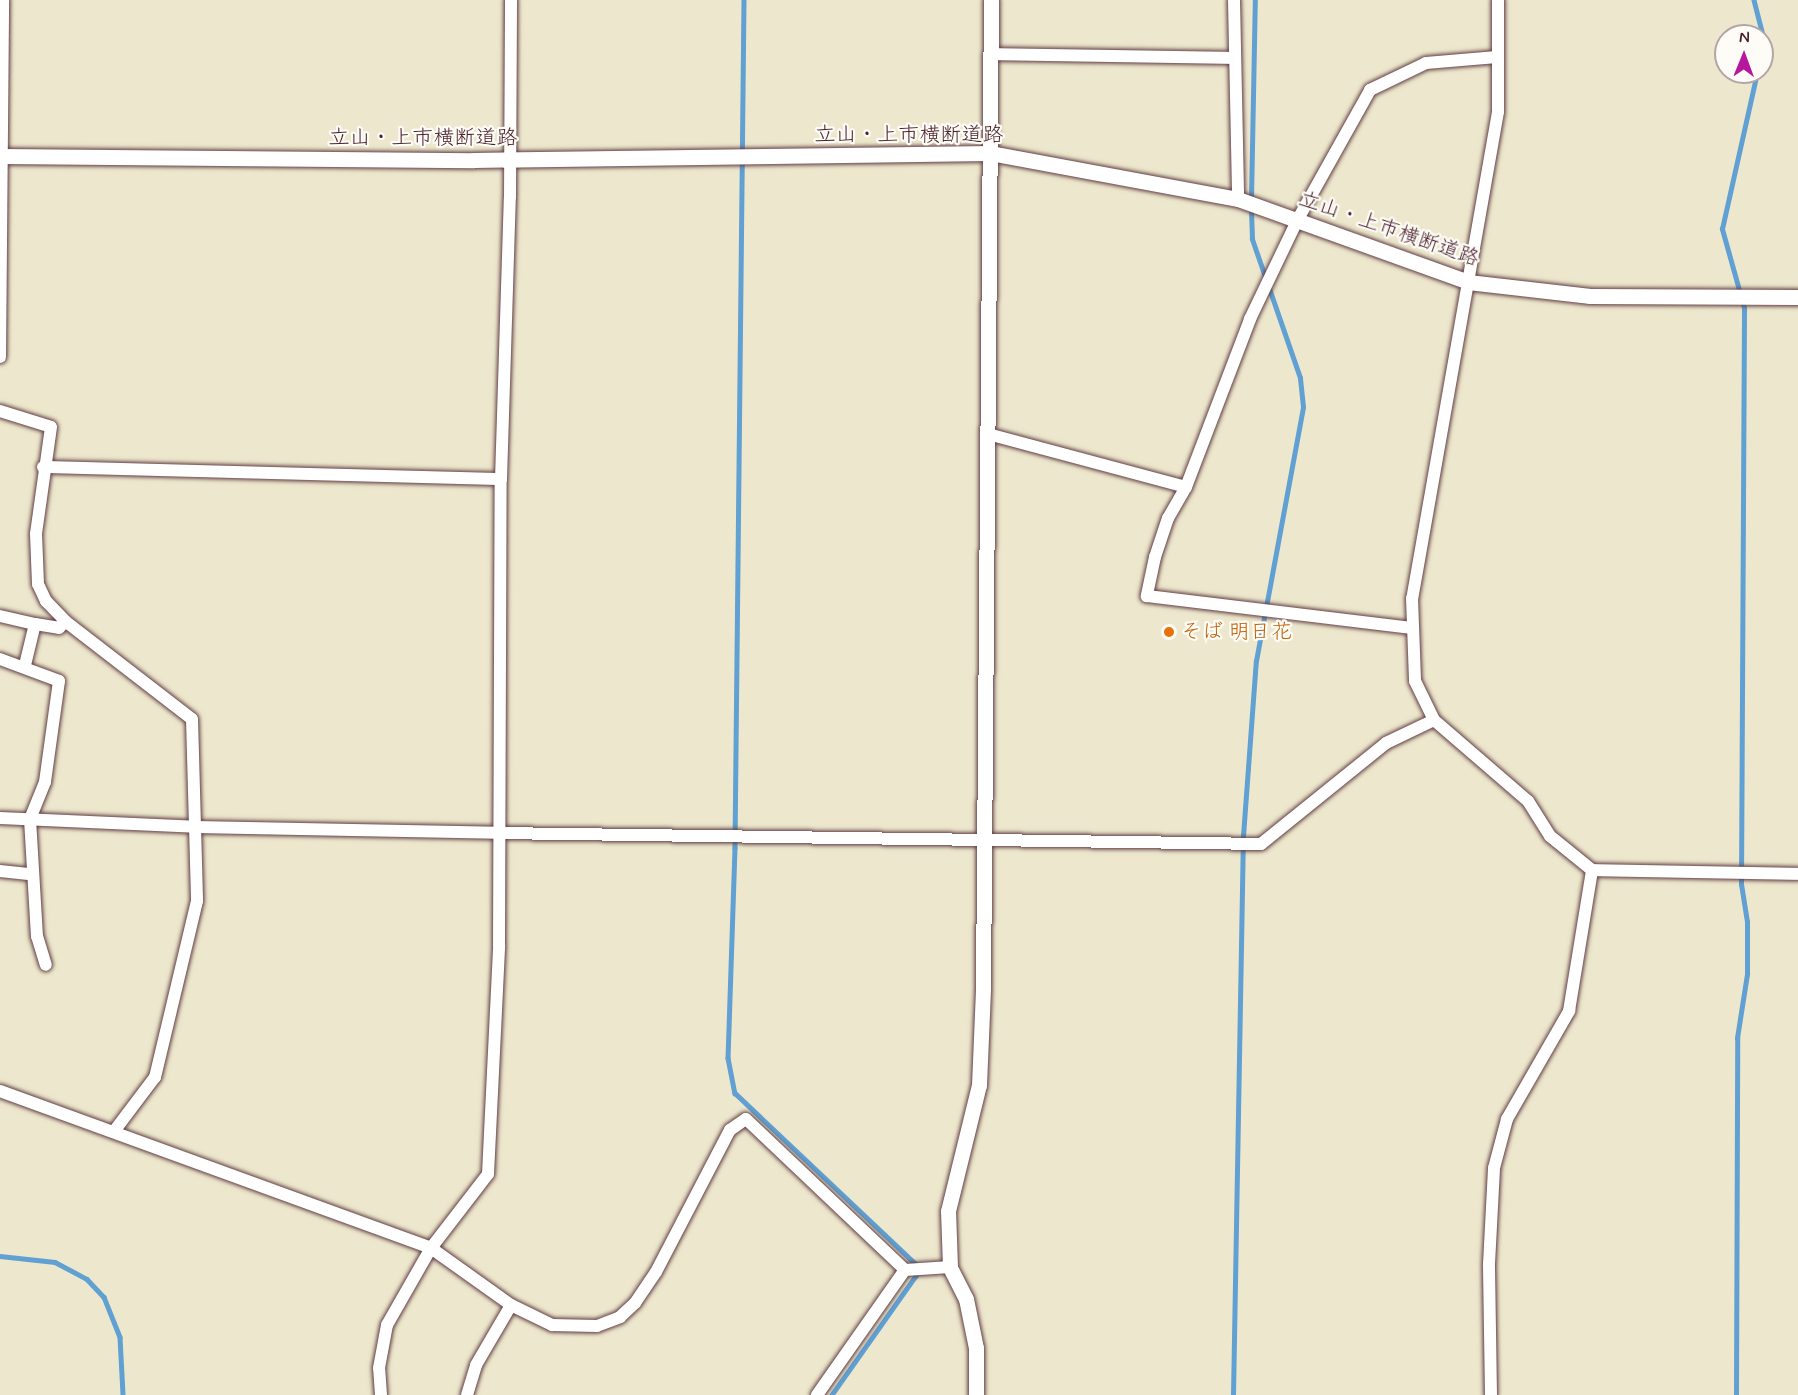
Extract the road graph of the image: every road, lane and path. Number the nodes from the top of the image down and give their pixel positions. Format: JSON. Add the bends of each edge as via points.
{"nodes":[{"id":1,"x":3,"y":0,"type":"edge"},
{"id":2,"x":511,"y":0,"type":"edge"},
{"id":3,"x":991,"y":0,"type":"edge"},
{"id":4,"x":1234,"y":0,"type":"edge"},
{"id":5,"x":1498,"y":0,"type":"edge"},
{"id":6,"x":990,"y":54,"type":"junction"},
{"id":7,"x":1497,"y":57,"type":"junction"},
{"id":8,"x":1233,"y":58,"type":"junction"},
{"id":9,"x":990,"y":153,"type":"junction"},
{"id":10,"x":1,"y":156,"type":"edge"},
{"id":11,"x":511,"y":159,"type":"junction"},
{"id":12,"x":1239,"y":200,"type":"junction"},
{"id":13,"x":1298,"y":219,"type":"junction"},
{"id":14,"x":1468,"y":282,"type":"junction"},
{"id":15,"x":1798,"y":297,"type":"edge"},
{"id":16,"x":0,"y":357,"type":"edge"},
{"id":17,"x":0,"y":411,"type":"edge"},
{"id":18,"x":988,"y":434,"type":"junction"},
{"id":19,"x":43,"y":467,"type":"junction"},
{"id":20,"x":501,"y":479,"type":"junction"},
{"id":21,"x":1186,"y":487,"type":"junction"},
{"id":22,"x":0,"y":616,"type":"edge"},
{"id":23,"x":65,"y":621,"type":"junction"},
{"id":24,"x":35,"y":624,"type":"junction"},
{"id":25,"x":1412,"y":628,"type":"junction"},
{"id":26,"x":0,"y":659,"type":"edge"},
{"id":27,"x":25,"y":665,"type":"junction"},
{"id":28,"x":1434,"y":720,"type":"junction"},
{"id":29,"x":0,"y":818,"type":"edge"},
{"id":30,"x":30,"y":819,"type":"junction"},
{"id":31,"x":195,"y":827,"type":"junction"},
{"id":32,"x":497,"y":833,"type":"junction"},
{"id":33,"x":985,"y":839,"type":"junction"},
{"id":34,"x":1592,"y":870,"type":"junction"},
{"id":35,"x":0,"y":871,"type":"edge"},
{"id":36,"x":31,"y":874,"type":"junction"},
{"id":37,"x":1798,"y":874,"type":"edge"},
{"id":38,"x":46,"y":964,"type":"dead end"},
{"id":39,"x":0,"y":1091,"type":"edge"},
{"id":40,"x":115,"y":1130,"type":"junction"},
{"id":41,"x":431,"y":1248,"type":"junction"},
{"id":42,"x":951,"y":1267,"type":"junction"},
{"id":43,"x":905,"y":1270,"type":"junction"},
{"id":44,"x":511,"y":1305,"type":"junction"},
{"id":45,"x":381,"y":1395,"type":"edge"},
{"id":46,"x":466,"y":1395,"type":"edge"},
{"id":47,"x":817,"y":1395,"type":"edge"},
{"id":48,"x":976,"y":1395,"type":"edge"},
{"id":49,"x":1491,"y":1395,"type":"edge"}],
"edges":[{"from":1,"to":10,"type":"street"},
{"from":2,"to":11,"type":"street"},
{"from":3,"to":6,"type":"street"},
{"from":4,"to":8,"type":"street"},
{"from":5,"to":7,"type":"street"},
{"from":6,"to":8,"type":"street"},
{"from":6,"to":9,"type":"street"},
{"from":7,"to":13,"type":"street","via":[[1426,63],[1370,90]]},
{"from":7,"to":14,"type":"street","via":[[1498,112]]},
{"from":8,"to":12,"type":"street"},
{"from":9,"to":11,"type":"street","name":"立山・上市横断道路"},
{"from":9,"to":12,"type":"street","name":"立山・上市横断道路"},
{"from":9,"to":18,"type":"street"},
{"from":10,"to":11,"type":"street","name":"立山・上市横断道路"},
{"from":10,"to":16,"type":"street"},
{"from":11,"to":20,"type":"street"},
{"from":12,"to":13,"type":"street","name":"立山・上市横断道路"},
{"from":13,"to":14,"type":"street","name":"立山・上市横断道路"},
{"from":13,"to":21,"type":"street","via":[[1250,319]]},
{"from":14,"to":15,"type":"street","name":"立山・上市横断道路","via":[[1590,296]]},
{"from":14,"to":25,"type":"street","via":[[1422,536]]},
{"from":17,"to":19,"type":"street","via":[[51,427]]},
{"from":18,"to":21,"type":"street"},
{"from":18,"to":33,"type":"street"},
{"from":19,"to":20,"type":"street"},
{"from":19,"to":23,"type":"street","via":[[36,534],[38,585],[46,601]]},
{"from":20,"to":32,"type":"street"},
{"from":21,"to":25,"type":"street","via":[[1161,537],[1147,596]]},
{"from":22,"to":24,"type":"street"},
{"from":23,"to":24,"type":"street","via":[[59,628]]},
{"from":23,"to":31,"type":"street","via":[[192,719]]},
{"from":24,"to":27,"type":"street"},
{"from":25,"to":28,"type":"street","via":[[1415,681]]},
{"from":26,"to":27,"type":"street"},
{"from":27,"to":30,"type":"street","via":[[59,681],[45,782]]},
{"from":28,"to":33,"type":"street","via":[[1386,743],[1261,844]]},
{"from":28,"to":34,"type":"street","via":[[1528,801],[1550,836]]},
{"from":29,"to":30,"type":"street"},
{"from":30,"to":31,"type":"street"},
{"from":30,"to":36,"type":"street"},
{"from":31,"to":32,"type":"street"},
{"from":31,"to":40,"type":"street","via":[[197,902],[173,1009],[155,1077]]},
{"from":32,"to":33,"type":"street"},
{"from":32,"to":41,"type":"street","via":[[499,945],[488,1174]]},
{"from":33,"to":42,"type":"street","via":[[979,1085],[948,1211]]},
{"from":34,"to":37,"type":"street"},
{"from":34,"to":49,"type":"street","via":[[1569,1011],[1507,1119],[1494,1168],[1489,1264]]},
{"from":35,"to":36,"type":"street"},
{"from":36,"to":38,"type":"street","via":[[37,936]]},
{"from":39,"to":40,"type":"street"},
{"from":40,"to":41,"type":"street"},
{"from":41,"to":44,"type":"street"},
{"from":41,"to":45,"type":"street","via":[[387,1325],[379,1368]]},
{"from":42,"to":43,"type":"street"},
{"from":42,"to":48,"type":"street","via":[[966,1299],[974,1338]]},
{"from":43,"to":44,"type":"street","via":[[746,1119],[730,1130],[656,1272],[620,1317],[597,1326],[552,1325]]},
{"from":43,"to":47,"type":"street"},
{"from":44,"to":46,"type":"street","via":[[476,1365]]}]}
